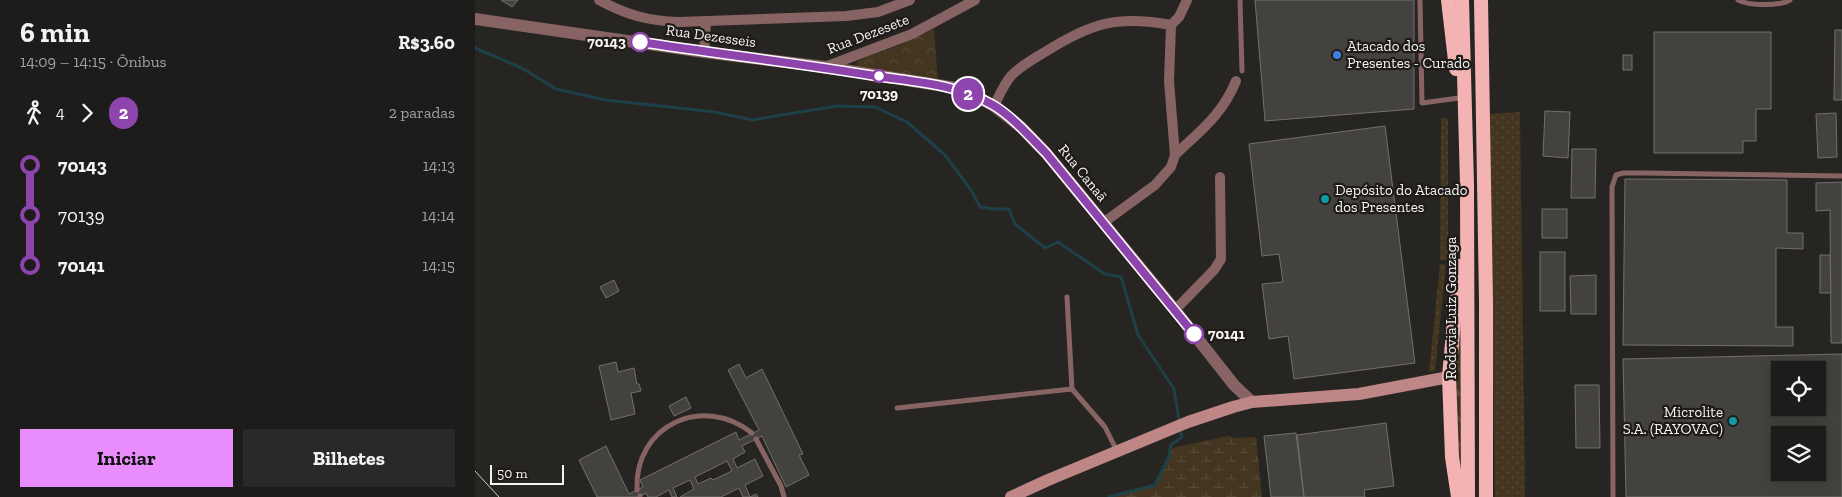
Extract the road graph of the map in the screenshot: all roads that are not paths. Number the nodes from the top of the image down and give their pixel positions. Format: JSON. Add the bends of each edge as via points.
{"nodes":[{"id":1,"x":599,"y":0,"type":"edge"},
{"id":2,"x":910,"y":0,"type":"edge"},
{"id":3,"x":975,"y":0,"type":"edge"},
{"id":4,"x":1187,"y":0,"type":"edge"},
{"id":5,"x":1240,"y":0,"type":"edge"},
{"id":6,"x":1420,"y":0,"type":"edge"},
{"id":7,"x":1448,"y":0,"type":"edge"},
{"id":8,"x":1462,"y":0,"type":"edge"},
{"id":9,"x":1481,"y":0,"type":"edge"},
{"id":10,"x":1739,"y":0,"type":"edge"},
{"id":11,"x":1790,"y":0,"type":"edge"},
{"id":12,"x":475,"y":19,"type":"edge"},
{"id":13,"x":706,"y":22,"type":"junction"},
{"id":14,"x":1171,"y":25,"type":"junction"},
{"id":15,"x":704,"y":52,"type":"junction"},
{"id":16,"x":825,"y":67,"type":"junction"},
{"id":17,"x":1242,"y":71,"type":"dead end"},
{"id":18,"x":1236,"y":81,"type":"dead end"},
{"id":19,"x":1459,"y":98,"type":"junction"},
{"id":20,"x":994,"y":106,"type":"junction"},
{"id":21,"x":1465,"y":118,"type":"junction"},
{"id":22,"x":1175,"y":155,"type":"junction"},
{"id":23,"x":1842,"y":176,"type":"edge"},
{"id":24,"x":1220,"y":177,"type":"dead end"},
{"id":25,"x":1467,"y":184,"type":"junction"},
{"id":26,"x":1103,"y":223,"type":"junction"},
{"id":27,"x":1067,"y":297,"type":"dead end"},
{"id":28,"x":1175,"y":310,"type":"junction"},
{"id":29,"x":1449,"y":377,"type":"junction"},
{"id":30,"x":1072,"y":388,"type":"junction"},
{"id":31,"x":1252,"y":402,"type":"junction"},
{"id":32,"x":897,"y":408,"type":"dead end"},
{"id":33,"x":752,"y":433,"type":"dead end"},
{"id":34,"x":756,"y":439,"type":"dead end"},
{"id":35,"x":1117,"y":451,"type":"junction"},
{"id":36,"x":637,"y":490,"type":"dead end"},
{"id":37,"x":1456,"y":494,"type":"edge"},
{"id":38,"x":784,"y":497,"type":"edge"},
{"id":39,"x":1011,"y":497,"type":"edge"},
{"id":40,"x":1469,"y":497,"type":"edge"},
{"id":41,"x":1486,"y":497,"type":"edge"},
{"id":42,"x":1613,"y":497,"type":"edge"}],
"edges":[{"from":1,"to":13,"type":"street","via":[[639,17]]},
{"from":2,"to":13,"type":"street","via":[[878,12],[846,16]]},
{"from":3,"to":16,"type":"street","name":"Rua Dezesete","via":[[912,34]]},
{"from":4,"to":14,"type":"street"},
{"from":5,"to":17,"type":"lane"},
{"from":6,"to":19,"type":"lane","via":[[1422,103]]},
{"from":7,"to":19,"type":"highway"},
{"from":8,"to":21,"type":"highway","name":"Rodovia Luiz Gonzaga"},
{"from":9,"to":41,"type":"highway"},
{"from":10,"to":11,"type":"lane","via":[[1759,4]]},
{"from":12,"to":15,"type":"street","name":"Rua Dezesseis"},
{"from":13,"to":15,"type":"street"},
{"from":14,"to":20,"type":"street","via":[[1110,22],[1087,28],[1017,70],[1007,81]]},
{"from":14,"to":22,"type":"street","via":[[1169,81]]},
{"from":15,"to":16,"type":"street","name":"Rua Dezesseis"},
{"from":16,"to":20,"type":"street","name":"Rua Canaã","via":[[955,88]]},
{"from":18,"to":22,"type":"street","via":[[1220,112]]},
{"from":19,"to":21,"type":"highway"},
{"from":20,"to":26,"type":"street","name":"Rua Canaã","via":[[1021,127],[1046,153]]},
{"from":21,"to":25,"type":"highway","name":"Rodovia Luiz Gonzaga"},
{"from":22,"to":26,"type":"street","via":[[1171,168],[1155,185]]},
{"from":23,"to":42,"type":"lane","via":[[1643,172],[1616,176],[1612,187]]},
{"from":24,"to":28,"type":"street","via":[[1221,259]]},
{"from":25,"to":29,"type":"highway"},
{"from":25,"to":40,"type":"highway","name":"Rodovia Luiz Gonzaga"},
{"from":26,"to":28,"type":"street","name":"Rua Canaã"},
{"from":27,"to":30,"type":"lane"},
{"from":28,"to":31,"type":"street","name":"Rua Canaã","via":[[1234,385]]},
{"from":29,"to":31,"type":"main road","via":[[1359,394]]},
{"from":29,"to":37,"type":"highway"},
{"from":30,"to":32,"type":"lane"},
{"from":30,"to":35,"type":"lane","via":[[1105,427]]},
{"from":31,"to":35,"type":"main road","via":[[1188,422]]},
{"from":33,"to":36,"type":"lane","via":[[724,418],[688,417],[656,436],[646,450],[639,466]]},
{"from":34,"to":38,"type":"lane"},
{"from":35,"to":39,"type":"main road"}]}
